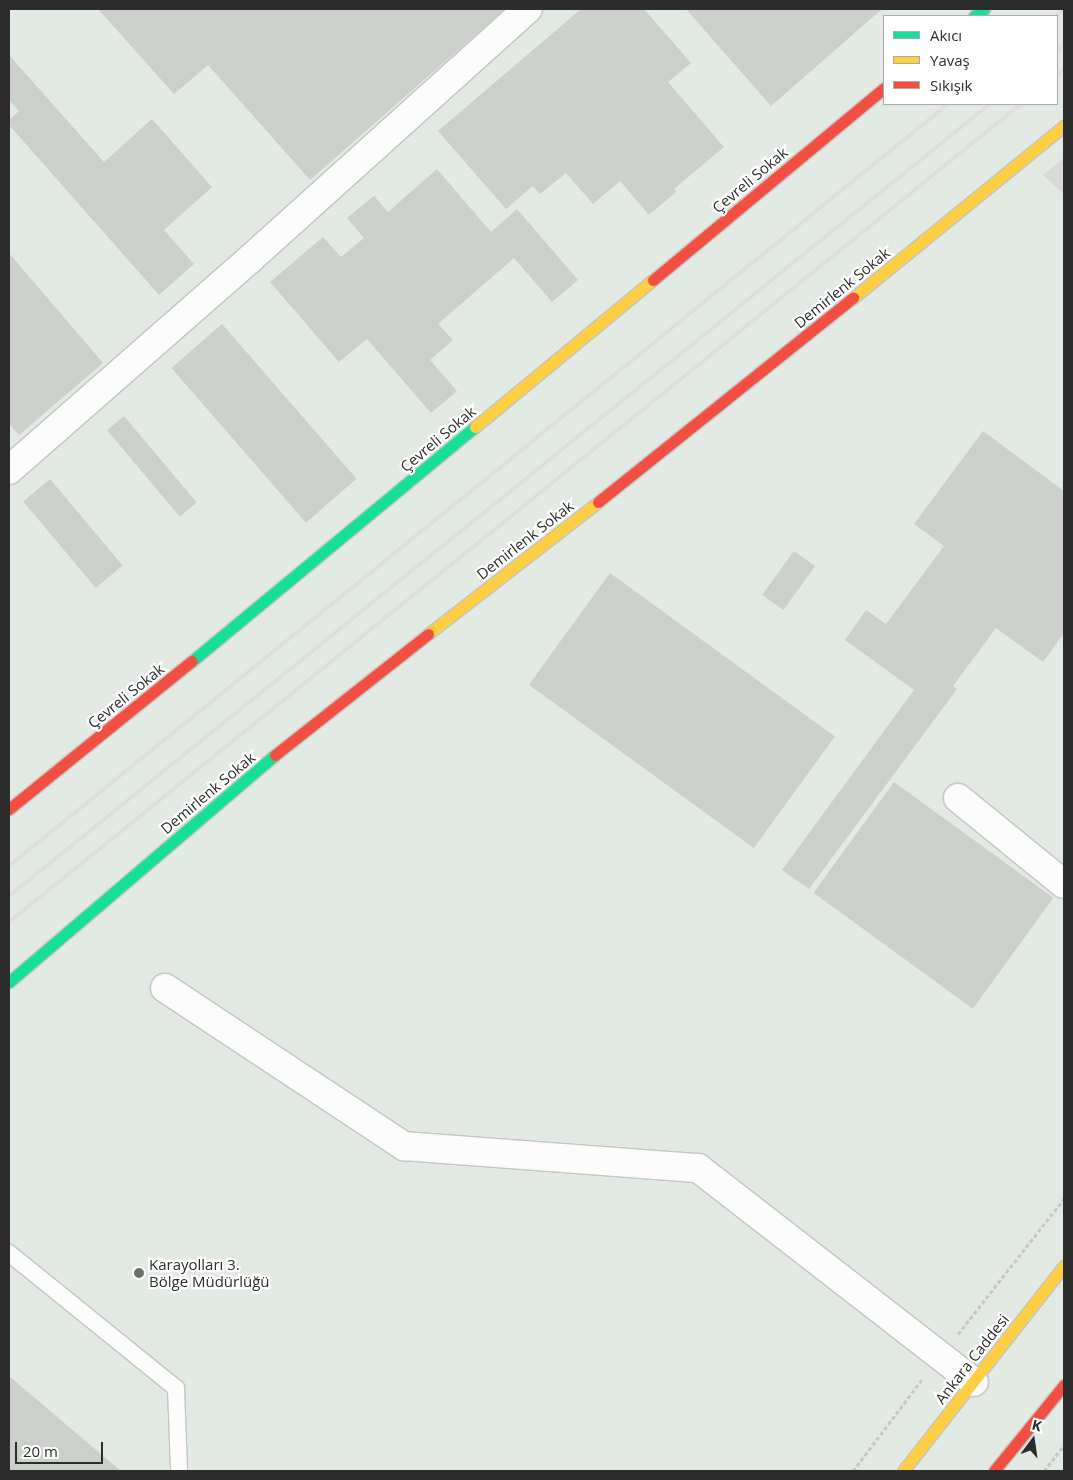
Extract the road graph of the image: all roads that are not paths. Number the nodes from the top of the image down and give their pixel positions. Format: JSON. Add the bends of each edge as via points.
{"nodes":[{"id":1,"x":528,"y":9,"type":"edge"},
{"id":2,"x":883,"y":89,"type":"edge"},
{"id":3,"x":1064,"y":126,"type":"edge"},
{"id":4,"x":9,"y":470,"type":"edge"},
{"id":5,"x":958,"y":798,"type":"dead end"},
{"id":6,"x":9,"y":809,"type":"edge"},
{"id":7,"x":1064,"y":884,"type":"edge"},
{"id":8,"x":9,"y":982,"type":"edge"},
{"id":9,"x":166,"y":988,"type":"dead end"},
{"id":10,"x":9,"y":1253,"type":"edge"},
{"id":11,"x":1064,"y":1266,"type":"edge"},
{"id":12,"x":974,"y":1382,"type":"junction"},
{"id":13,"x":1064,"y":1385,"type":"edge"},
{"id":14,"x":179,"y":1471,"type":"edge"},
{"id":15,"x":903,"y":1471,"type":"edge"},
{"id":16,"x":994,"y":1471,"type":"edge"}],
"edges":[{"from":1,"to":4,"type":"street"},
{"from":2,"to":6,"type":"street","name":"Çevreli Sokak","via":[[240,623]]},
{"from":3,"to":8,"type":"street","name":"Demirlenk Sokak","via":[[660,454],[307,728]]},
{"from":5,"to":7,"type":"street"},
{"from":9,"to":12,"type":"street","via":[[404,1146],[698,1168]]},
{"from":10,"to":14,"type":"lane","via":[[176,1388]]},
{"from":11,"to":12,"type":"street","name":"Ankara Caddesi"},
{"from":12,"to":15,"type":"street","name":"Ankara Caddesi"},
{"from":13,"to":16,"type":"street"}]}
